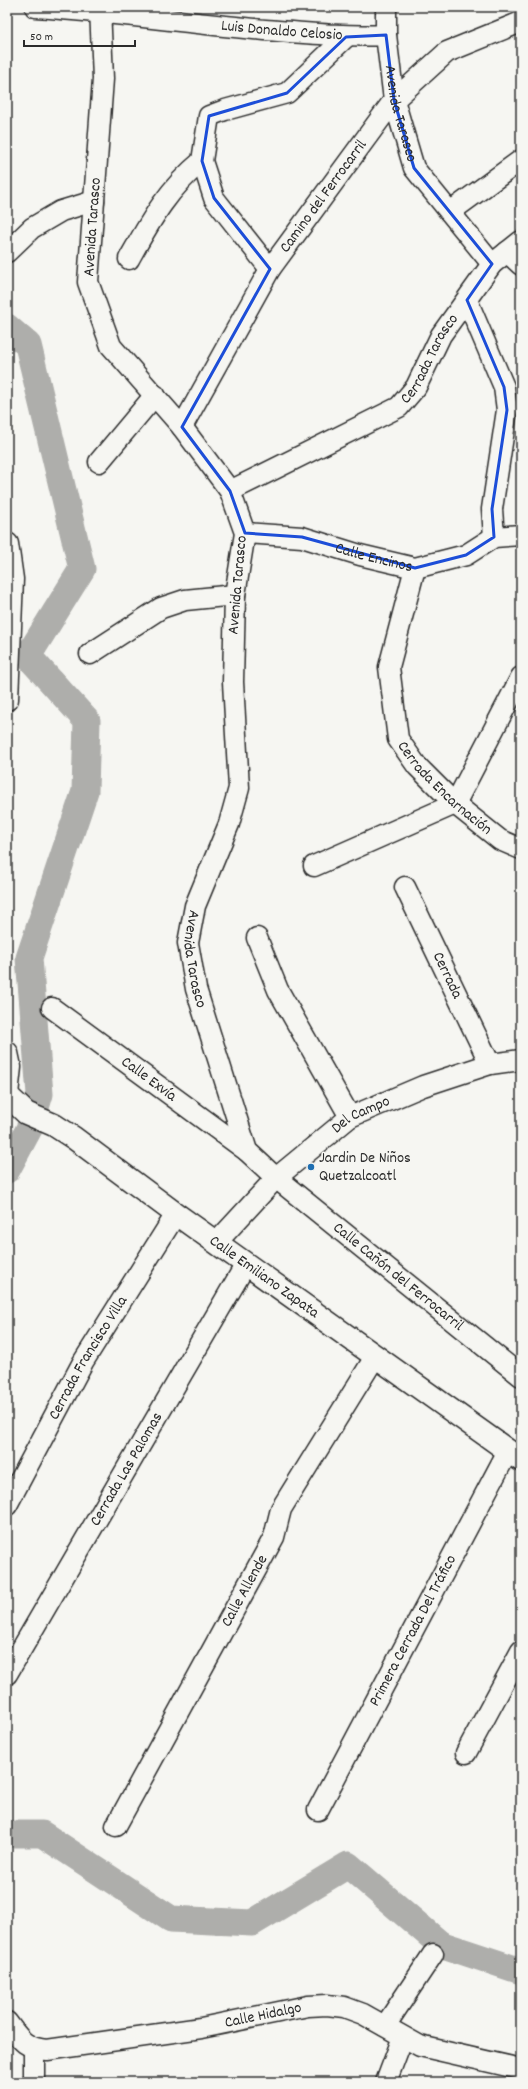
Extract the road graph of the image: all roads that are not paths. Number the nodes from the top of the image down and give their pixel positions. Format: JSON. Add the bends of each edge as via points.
{"nodes":[{"id":1,"x":35,"y":7,"type":"edge"},
{"id":2,"x":386,"y":7,"type":"edge"},
{"id":3,"x":101,"y":9,"type":"edge"},
{"id":4,"x":174,"y":14,"type":"edge"},
{"id":5,"x":521,"y":22,"type":"edge"},
{"id":6,"x":386,"y":35,"type":"junction"},
{"id":7,"x":346,"y":37,"type":"junction"},
{"id":8,"x":394,"y":100,"type":"junction"},
{"id":9,"x":202,"y":160,"type":"junction"},
{"id":10,"x":521,"y":160,"type":"edge"},
{"id":11,"x":94,"y":201,"type":"junction"},
{"id":12,"x":450,"y":212,"type":"junction"},
{"id":13,"x":7,"y":252,"type":"edge"},
{"id":14,"x":510,"y":255,"type":"edge"},
{"id":15,"x":129,"y":259,"type":"dead end"},
{"id":16,"x":270,"y":269,"type":"junction"},
{"id":17,"x":466,"y":300,"type":"junction"},
{"id":18,"x":155,"y":396,"type":"junction"},
{"id":19,"x":182,"y":426,"type":"junction"},
{"id":20,"x":99,"y":462,"type":"dead end"},
{"id":21,"x":230,"y":491,"type":"junction"},
{"id":22,"x":245,"y":533,"type":"junction"},
{"id":23,"x":521,"y":535,"type":"edge"},
{"id":24,"x":494,"y":537,"type":"junction"},
{"id":25,"x":7,"y":544,"type":"edge"},
{"id":26,"x":415,"y":568,"type":"junction"},
{"id":27,"x":235,"y":595,"type":"junction"},
{"id":28,"x":90,"y":654,"type":"dead end"},
{"id":29,"x":521,"y":677,"type":"edge"},
{"id":30,"x":7,"y":699,"type":"edge"},
{"id":31,"x":455,"y":804,"type":"junction"},
{"id":32,"x":521,"y":849,"type":"edge"},
{"id":33,"x":314,"y":866,"type":"dead end"},
{"id":34,"x":405,"y":887,"type":"dead end"},
{"id":35,"x":257,"y":938,"type":"dead end"},
{"id":36,"x":52,"y":1008,"type":"dead end"},
{"id":37,"x":7,"y":1053,"type":"edge"},
{"id":38,"x":521,"y":1060,"type":"edge"},
{"id":39,"x":490,"y":1064,"type":"junction"},
{"id":40,"x":7,"y":1095,"type":"edge"},
{"id":41,"x":350,"y":1117,"type":"junction"},
{"id":42,"x":246,"y":1151,"type":"junction"},
{"id":43,"x":276,"y":1178,"type":"junction"},
{"id":44,"x":176,"y":1214,"type":"junction"},
{"id":45,"x":216,"y":1243,"type":"junction"},
{"id":46,"x":246,"y":1264,"type":"junction"},
{"id":47,"x":375,"y":1357,"type":"junction"},
{"id":48,"x":521,"y":1376,"type":"edge"},
{"id":49,"x":514,"y":1455,"type":"edge"},
{"id":50,"x":7,"y":1505,"type":"edge"},
{"id":51,"x":521,"y":1651,"type":"edge"},
{"id":52,"x":7,"y":1674,"type":"edge"},
{"id":53,"x":466,"y":1753,"type":"dead end"},
{"id":54,"x":318,"y":1810,"type":"dead end"},
{"id":55,"x":116,"y":1826,"type":"dead end"},
{"id":56,"x":433,"y":1954,"type":"dead end"},
{"id":57,"x":7,"y":2022,"type":"edge"},
{"id":58,"x":385,"y":2026,"type":"junction"},
{"id":59,"x":403,"y":2037,"type":"junction"},
{"id":60,"x":34,"y":2049,"type":"junction"},
{"id":61,"x":521,"y":2069,"type":"edge"},
{"id":62,"x":34,"y":2082,"type":"edge"},
{"id":63,"x":386,"y":2082,"type":"edge"}],
"edges":[{"from":1,"to":3,"type":"street","name":"Luis Donaldo Celosio"},
{"from":2,"to":6,"type":"street","name":"Avenida Tarasco"},
{"from":3,"to":4,"type":"street","name":"Luis Donaldo Celosio"},
{"from":3,"to":11,"type":"street","name":"Avenida Tarasco","via":[[103,79]]},
{"from":4,"to":7,"type":"street","name":"Luis Donaldo Celosio"},
{"from":5,"to":8,"type":"street","name":"Camino del Ferrocarril","via":[[447,52]]},
{"from":6,"to":7,"type":"street","name":"Luis Donaldo Celosio"},
{"from":6,"to":8,"type":"street","name":"Avenida Tarasco"},
{"from":7,"to":9,"type":"street","via":[[287,93],[209,116]]},
{"from":8,"to":12,"type":"street","name":"Avenida Tarasco","via":[[414,168]]},
{"from":8,"to":16,"type":"street","name":"Camino del Ferrocarril"},
{"from":9,"to":15,"type":"street","via":[[182,178],[155,212]]},
{"from":9,"to":16,"type":"street","via":[[214,198]]},
{"from":10,"to":12,"type":"street"},
{"from":11,"to":13,"type":"street","via":[[61,210],[32,228]]},
{"from":11,"to":18,"type":"street","name":"Avenida Tarasco","via":[[88,282],[111,346]]},
{"from":12,"to":14,"type":"street","name":"Avenida Tarasco"},
{"from":14,"to":17,"type":"street","name":"Cerrada Tarasco"},
{"from":16,"to":19,"type":"street","name":"Camino del Ferrocarril"},
{"from":17,"to":21,"type":"street","name":"Cerrada Tarasco","via":[[441,335],[416,388],[399,407]]},
{"from":17,"to":24,"type":"street","via":[[504,387],[507,410],[492,509]]},
{"from":18,"to":19,"type":"street","name":"Avenida Tarasco"},
{"from":18,"to":20,"type":"street"},
{"from":19,"to":21,"type":"street","name":"Avenida Tarasco"},
{"from":21,"to":22,"type":"street","name":"Avenida Tarasco"},
{"from":22,"to":26,"type":"street","name":"Calle Encinos","via":[[302,537],[360,556]]},
{"from":22,"to":27,"type":"street","name":"Avenida Tarasco"},
{"from":23,"to":24,"type":"street","name":"Calle Encinos"},
{"from":24,"to":26,"type":"street","name":"Calle Encinos","via":[[466,555]]},
{"from":25,"to":30,"type":"main road","via":[[12,579]]},
{"from":26,"to":31,"type":"street","name":"Cerrada Encarnación","via":[[389,667],[398,739],[417,766]]},
{"from":27,"to":28,"type":"street","via":[[184,600],[161,608]]},
{"from":27,"to":42,"type":"street","name":"Avenida Tarasco","via":[[233,682],[239,788],[229,824],[195,906],[188,943],[196,989]]},
{"from":29,"to":31,"type":"street"},
{"from":31,"to":32,"type":"street","name":"Cerrada Encarnación","via":[[500,840]]},
{"from":31,"to":33,"type":"street"},
{"from":34,"to":39,"type":"street","name":"Cerrada"},
{"from":35,"to":41,"type":"street","via":[[278,990]]},
{"from":36,"to":42,"type":"street","name":"Calle Exvía"},
{"from":37,"to":40,"type":"main road","name":"Calle Emiliano Zapata","via":[[10,1067]]},
{"from":38,"to":39,"type":"street","name":"Del Campo"},
{"from":39,"to":41,"type":"street","name":"Del Campo","via":[[423,1086]]},
{"from":40,"to":44,"type":"main road","name":"Calle Emiliano Zapata","via":[[26,1113],[54,1125],[74,1138]]},
{"from":41,"to":43,"type":"street","name":"Del Campo"},
{"from":42,"to":43,"type":"street"},
{"from":43,"to":45,"type":"street","name":"Del Campo"},
{"from":43,"to":48,"type":"street","name":"Calle Cañón del Ferrocarril"},
{"from":44,"to":45,"type":"main road","name":"Calle Emiliano Zapata"},
{"from":44,"to":50,"type":"street","name":"Cerrada Francisco Villa","via":[[83,1362]]},
{"from":45,"to":46,"type":"main road","name":"Calle Emiliano Zapata"},
{"from":46,"to":47,"type":"main road","name":"Calle Emiliano Zapata"},
{"from":46,"to":52,"type":"street","name":"Cerrada Las Palomas"},
{"from":47,"to":49,"type":"main road","name":"Calle Emiliano Zapata"},
{"from":47,"to":55,"type":"street","name":"Calle Allende","via":[[280,1509],[274,1536]]},
{"from":49,"to":54,"type":"street","name":"Primera Cerrada Del Tráfico"},
{"from":51,"to":53,"type":"street"},
{"from":56,"to":58,"type":"street"},
{"from":57,"to":60,"type":"street","via":[[21,2040]]},
{"from":58,"to":59,"type":"street","name":"Calle Hidalgo"},
{"from":58,"to":60,"type":"street","name":"Calle Hidalgo","via":[[344,2007],[308,2006],[201,2028],[47,2050]]},
{"from":59,"to":61,"type":"street","name":"Calle Hidalgo","via":[[436,2051]]},
{"from":59,"to":63,"type":"street"},
{"from":60,"to":62,"type":"street"}]}
